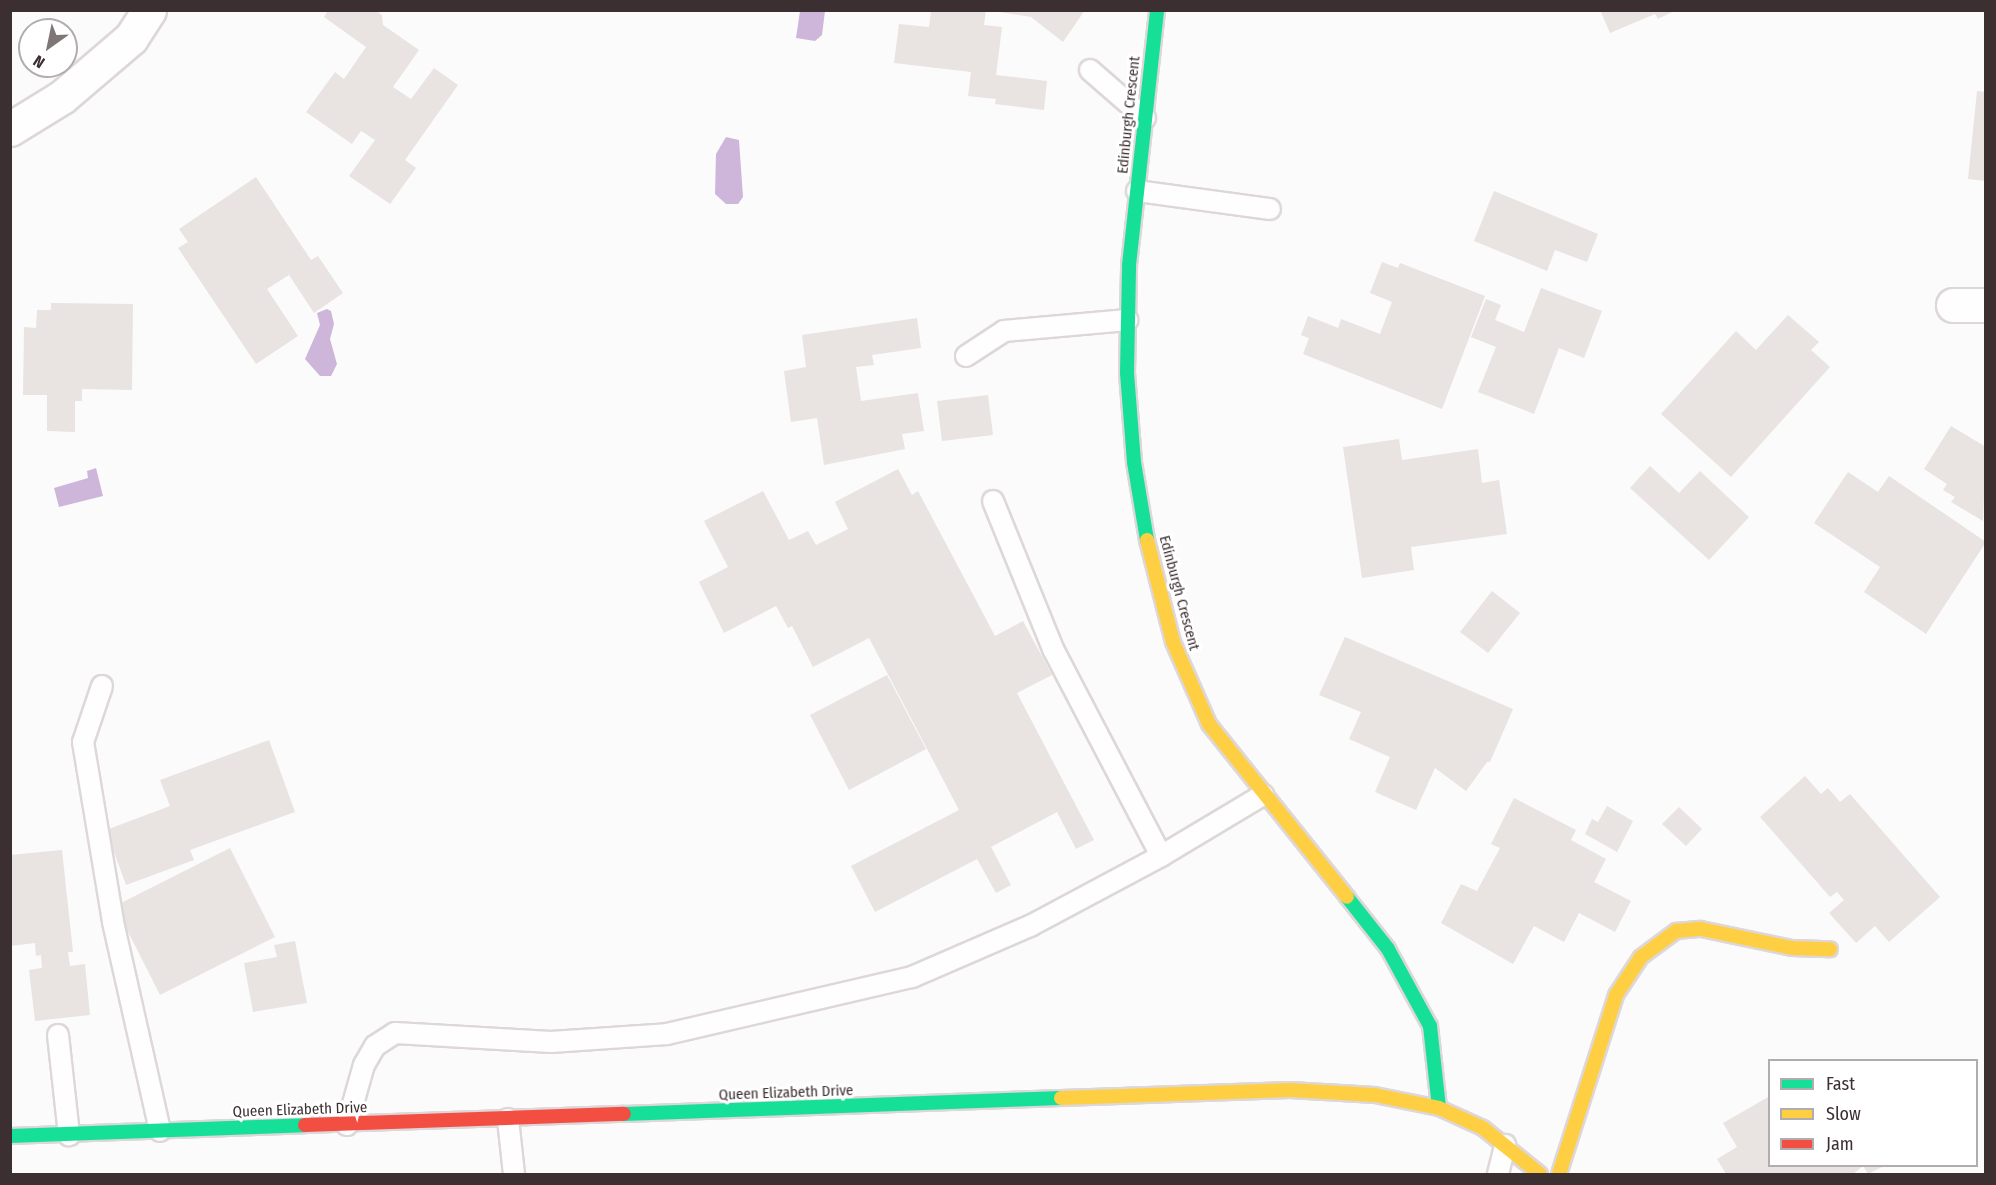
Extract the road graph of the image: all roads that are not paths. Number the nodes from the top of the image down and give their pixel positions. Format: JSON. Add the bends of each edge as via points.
{"nodes":[{"id":1,"x":150,"y":10,"type":"edge"},
{"id":2,"x":1157,"y":10,"type":"edge"},
{"id":3,"x":1090,"y":70,"type":"dead end"},
{"id":4,"x":1145,"y":118,"type":"junction"},
{"id":5,"x":10,"y":129,"type":"edge"},
{"id":6,"x":1137,"y":191,"type":"junction"},
{"id":7,"x":1270,"y":209,"type":"dead end"},
{"id":8,"x":1953,"y":305,"type":"dead end"},
{"id":9,"x":1986,"y":305,"type":"edge"},
{"id":10,"x":1128,"y":320,"type":"junction"},
{"id":11,"x":966,"y":356,"type":"dead end"},
{"id":12,"x":993,"y":501,"type":"dead end"},
{"id":13,"x":102,"y":686,"type":"dead end"},
{"id":14,"x":1263,"y":795,"type":"junction"},
{"id":15,"x":1161,"y":856,"type":"junction"},
{"id":16,"x":1830,"y":949,"type":"dead end"},
{"id":17,"x":58,"y":1035,"type":"dead end"},
{"id":18,"x":1439,"y":1108,"type":"junction"},
{"id":19,"x":508,"y":1119,"type":"junction"},
{"id":20,"x":347,"y":1125,"type":"junction"},
{"id":21,"x":160,"y":1131,"type":"junction"},
{"id":22,"x":69,"y":1135,"type":"junction"},
{"id":23,"x":10,"y":1136,"type":"edge"},
{"id":24,"x":1505,"y":1145,"type":"junction"},
{"id":25,"x":514,"y":1174,"type":"edge"},
{"id":26,"x":1498,"y":1174,"type":"edge"},
{"id":27,"x":1540,"y":1174,"type":"edge"},
{"id":28,"x":1559,"y":1174,"type":"edge"}],
"edges":[{"from":1,"to":5,"type":"street","via":[[131,38],[62,97]]},
{"from":2,"to":4,"type":"street","name":"Edinburgh Crescent"},
{"from":3,"to":4,"type":"lane"},
{"from":4,"to":6,"type":"street","name":"Edinburgh Crescent"},
{"from":6,"to":7,"type":"lane"},
{"from":6,"to":10,"type":"street","name":"Edinburgh Crescent"},
{"from":8,"to":9,"type":"street"},
{"from":10,"to":11,"type":"lane","via":[[1004,331]]},
{"from":10,"to":14,"type":"street","name":"Edinburgh Crescent","via":[[1127,373],[1134,462],[1150,563],[1169,631],[1209,724]]},
{"from":12,"to":15,"type":"lane","via":[[1053,649]]},
{"from":13,"to":21,"type":"lane","via":[[83,742],[112,922]]},
{"from":14,"to":15,"type":"lane"},
{"from":14,"to":18,"type":"street","name":"Edinburgh Crescent","via":[[1340,885],[1388,950],[1430,1026]]},
{"from":15,"to":20,"type":"lane","via":[[1030,926],[912,976],[765,1012],[667,1034],[551,1042],[395,1033],[375,1046],[364,1065]]},
{"from":16,"to":28,"type":"street","via":[[1792,948],[1701,929],[1676,931],[1641,957],[1616,995]]},
{"from":17,"to":22,"type":"lane"},
{"from":18,"to":19,"type":"street","name":"Queen Elizabeth Drive","via":[[1375,1095],[1290,1090]]},
{"from":18,"to":24,"type":"street","name":"Queen Elizabeth Drive","via":[[1483,1128]]},
{"from":19,"to":20,"type":"street","name":"Queen Elizabeth Drive"},
{"from":19,"to":25,"type":"lane"},
{"from":20,"to":21,"type":"street","name":"Queen Elizabeth Drive"},
{"from":21,"to":22,"type":"street","name":"Queen Elizabeth Drive"},
{"from":22,"to":23,"type":"street","name":"Queen Elizabeth Drive"},
{"from":24,"to":26,"type":"lane"},
{"from":24,"to":27,"type":"street","name":"Queen Elizabeth Drive"}]}
